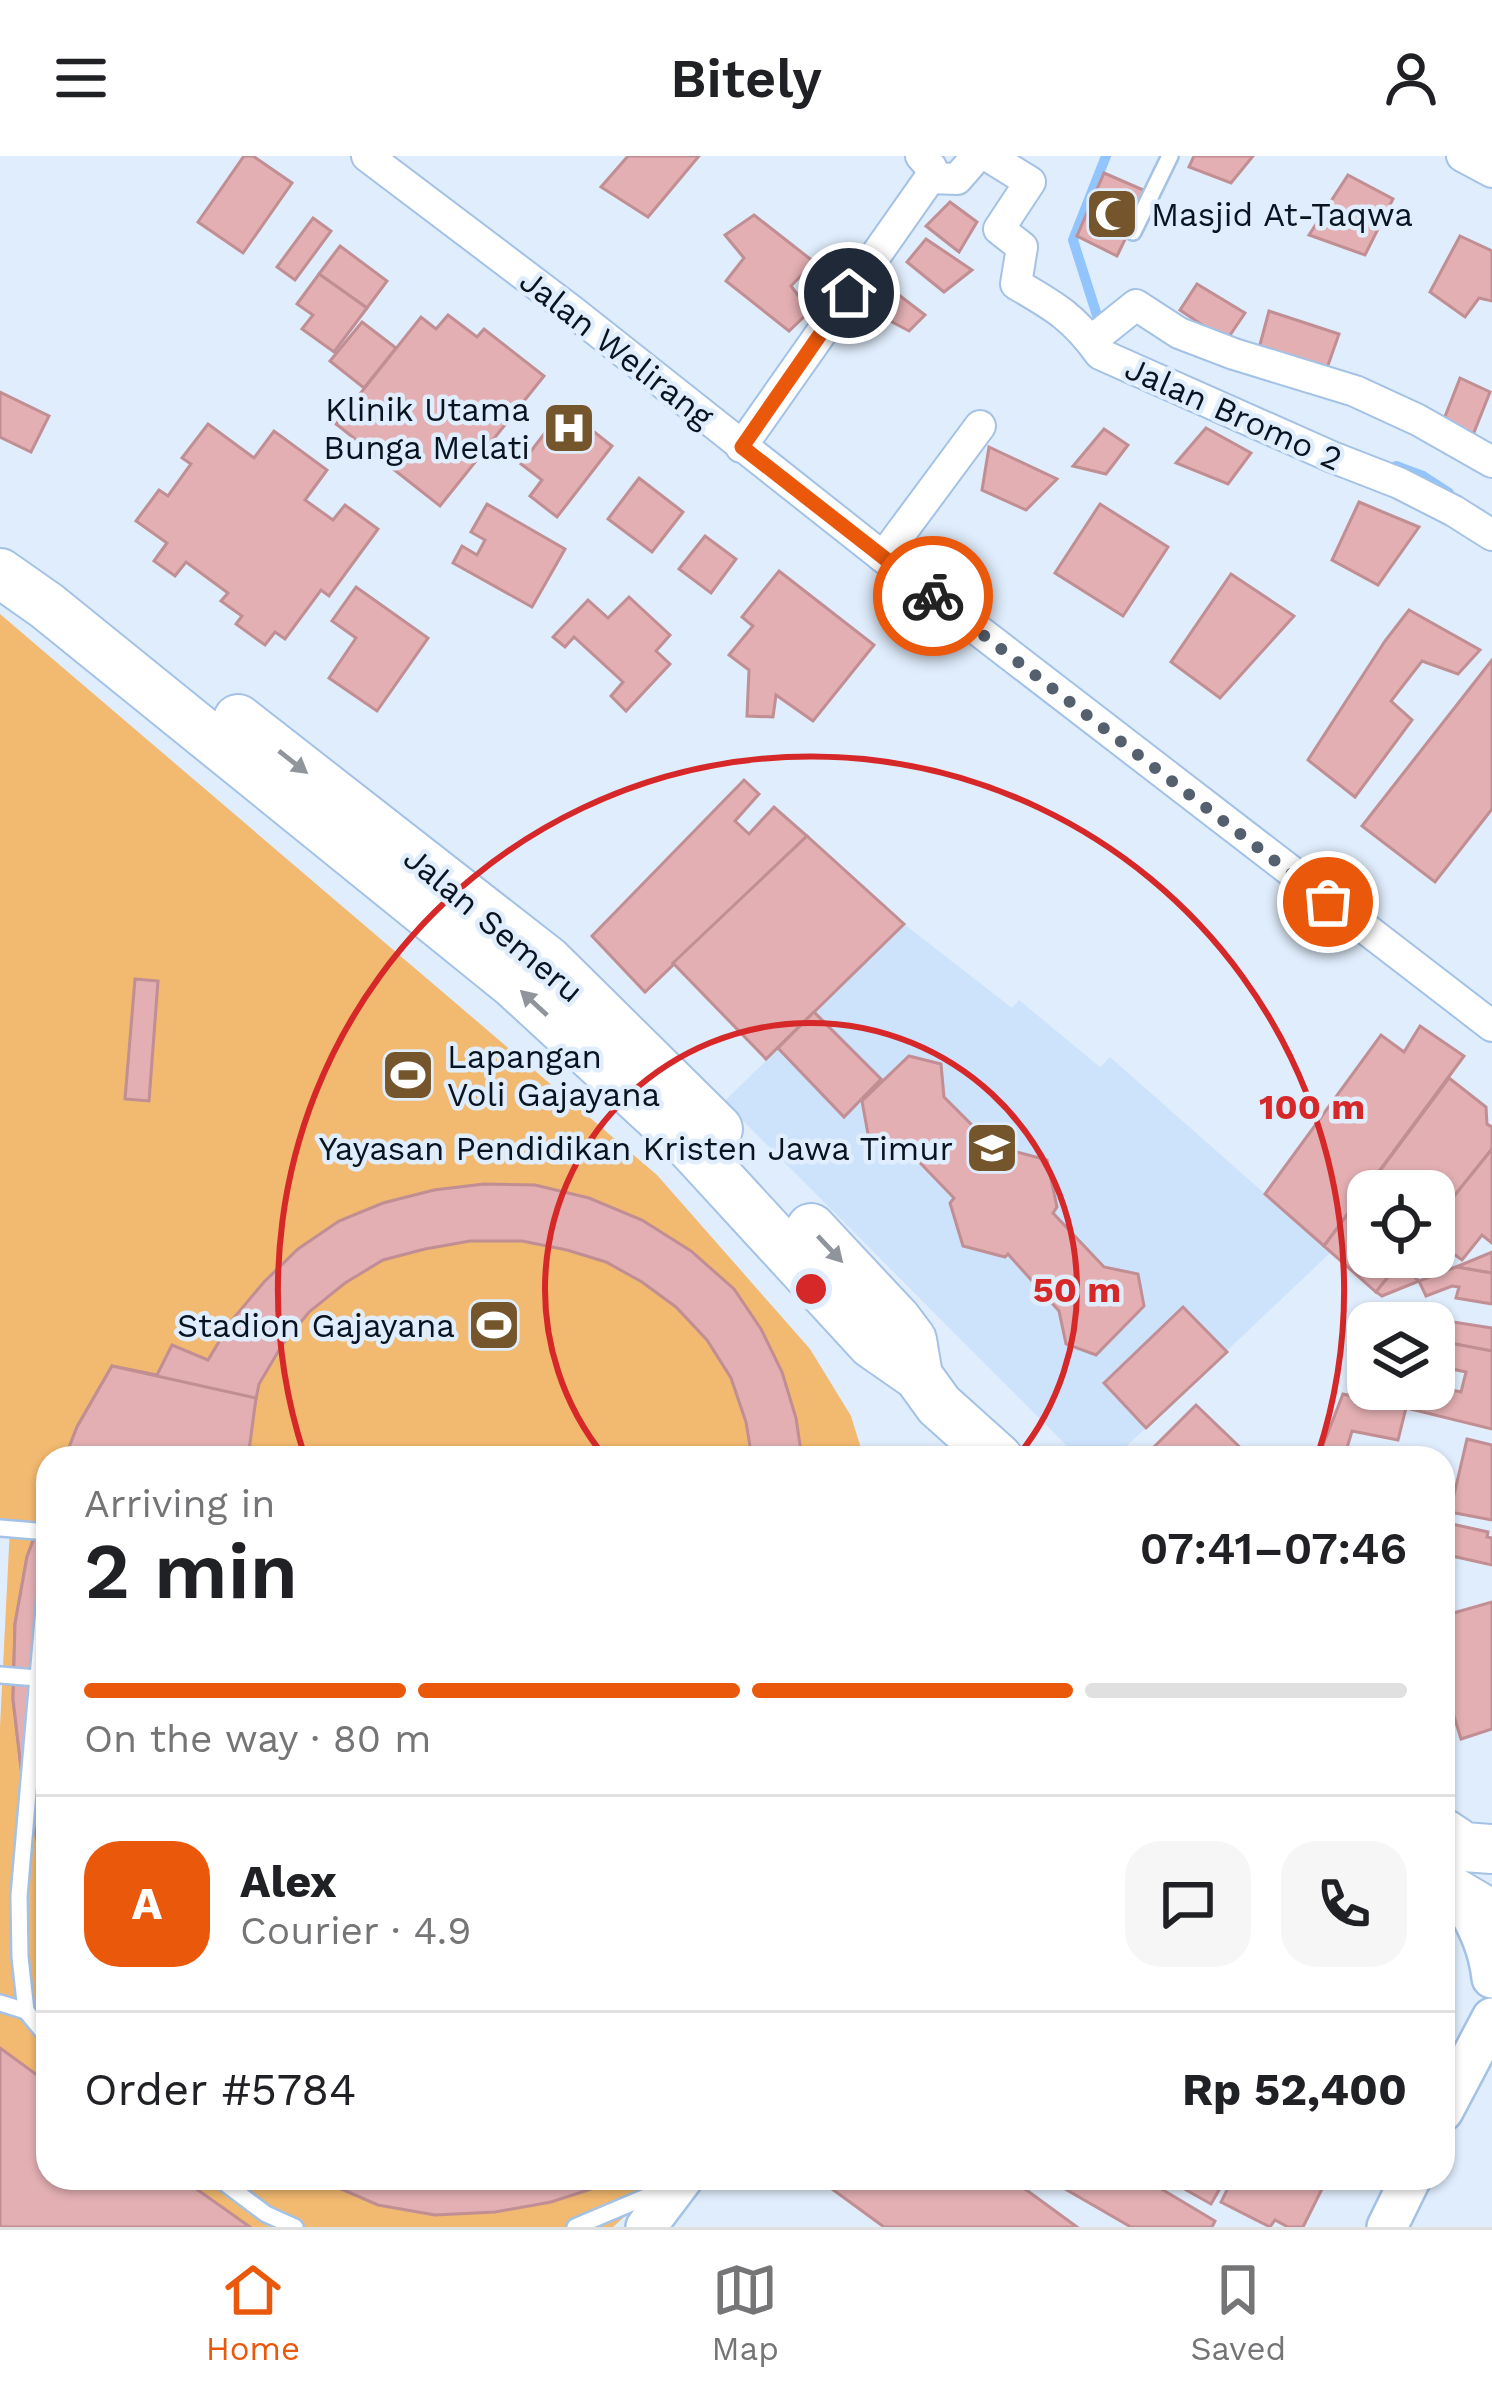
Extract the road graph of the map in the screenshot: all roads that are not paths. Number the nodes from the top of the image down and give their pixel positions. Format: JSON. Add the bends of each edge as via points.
{"nodes":[{"id":1,"x":367,"y":156,"type":"edge"},
{"id":2,"x":977,"y":156,"type":"edge"},
{"id":3,"x":988,"y":156,"type":"edge"},
{"id":4,"x":1170,"y":156,"type":"edge"},
{"id":5,"x":1462,"y":156,"type":"edge"},
{"id":6,"x":926,"y":167,"type":"edge"},
{"id":7,"x":1492,"y":172,"type":"edge"},
{"id":8,"x":1132,"y":232,"type":"dead end"},
{"id":9,"x":1100,"y":334,"type":"junction"},
{"id":10,"x":980,"y":426,"type":"dead end"},
{"id":11,"x":742,"y":447,"type":"junction"},
{"id":12,"x":1492,"y":462,"type":"edge"},
{"id":13,"x":1492,"y":536,"type":"edge"},
{"id":14,"x":0,"y":538,"type":"edge"},
{"id":15,"x":883,"y":557,"type":"junction"},
{"id":16,"x":0,"y":573,"type":"edge"},
{"id":17,"x":1492,"y":1026,"type":"edge"},
{"id":18,"x":929,"y":1391,"type":"junction"},
{"id":19,"x":940,"y":1446,"type":"edge"},
{"id":20,"x":986,"y":1446,"type":"edge"},
{"id":21,"x":0,"y":1528,"type":"edge"},
{"id":22,"x":36,"y":1531,"type":"edge"},
{"id":23,"x":0,"y":1675,"type":"edge"},
{"id":24,"x":36,"y":1678,"type":"edge"},
{"id":25,"x":36,"y":1690,"type":"edge"},
{"id":26,"x":1455,"y":1840,"type":"edge"},
{"id":27,"x":1492,"y":1850,"type":"edge"},
{"id":28,"x":1466,"y":1901,"type":"edge"},
{"id":29,"x":1492,"y":1978,"type":"edge"},
{"id":30,"x":0,"y":2003,"type":"edge"},
{"id":31,"x":1491,"y":2010,"type":"edge"},
{"id":32,"x":26,"y":2011,"type":"junction"},
{"id":33,"x":36,"y":2023,"type":"edge"},
{"id":34,"x":1455,"y":2086,"type":"edge"},
{"id":35,"x":234,"y":2190,"type":"edge"},
{"id":36,"x":661,"y":2190,"type":"edge"},
{"id":37,"x":675,"y":2190,"type":"edge"},
{"id":38,"x":1405,"y":2190,"type":"edge"},
{"id":39,"x":295,"y":2227,"type":"edge"},
{"id":40,"x":574,"y":2227,"type":"edge"},
{"id":41,"x":646,"y":2227,"type":"edge"},
{"id":42,"x":1387,"y":2227,"type":"edge"}],
"edges":[{"from":1,"to":11,"type":"street","name":"Jalan Welirang"},
{"from":2,"to":6,"type":"street","via":[[957,178]]},
{"from":3,"to":9,"type":"street","name":"Jalan Bromo 2","via":[[1030,182],[999,229],[1022,247],[1016,284]]},
{"from":4,"to":8,"type":"lane"},
{"from":5,"to":7,"type":"street"},
{"from":6,"to":11,"type":"street"},
{"from":9,"to":12,"type":"street","via":[[1136,305],[1179,333],[1354,391]]},
{"from":9,"to":13,"type":"street","name":"Jalan Bromo 2","via":[[1100,354],[1399,483]]},
{"from":10,"to":15,"type":"street"},
{"from":11,"to":15,"type":"street","name":"Jalan Welirang"},
{"from":14,"to":18,"type":"main road","name":"Jalan Semeru","one_way":true,"via":[[548,961],[897,1320]]},
{"from":15,"to":17,"type":"street","name":"Jalan Welirang"},
{"from":18,"to":16,"type":"main road","name":"Jalan Semeru","one_way":true,"via":[[872,1344],[690,1146],[514,984]]},
{"from":18,"to":19,"type":"main road","name":"Jalan Semeru"},
{"from":18,"to":20,"type":"main road","name":"Jalan Semeru"},
{"from":21,"to":22,"type":"lane"},
{"from":23,"to":24,"type":"lane"},
{"from":25,"to":32,"type":"lane","via":[[19,1896]]},
{"from":26,"to":27,"type":"main road"},
{"from":28,"to":29,"type":"street"},
{"from":30,"to":32,"type":"lane"},
{"from":31,"to":34,"type":"street"},
{"from":32,"to":33,"type":"lane"},
{"from":35,"to":39,"type":"lane"},
{"from":36,"to":40,"type":"lane"},
{"from":37,"to":41,"type":"street"},
{"from":38,"to":42,"type":"street"}]}
